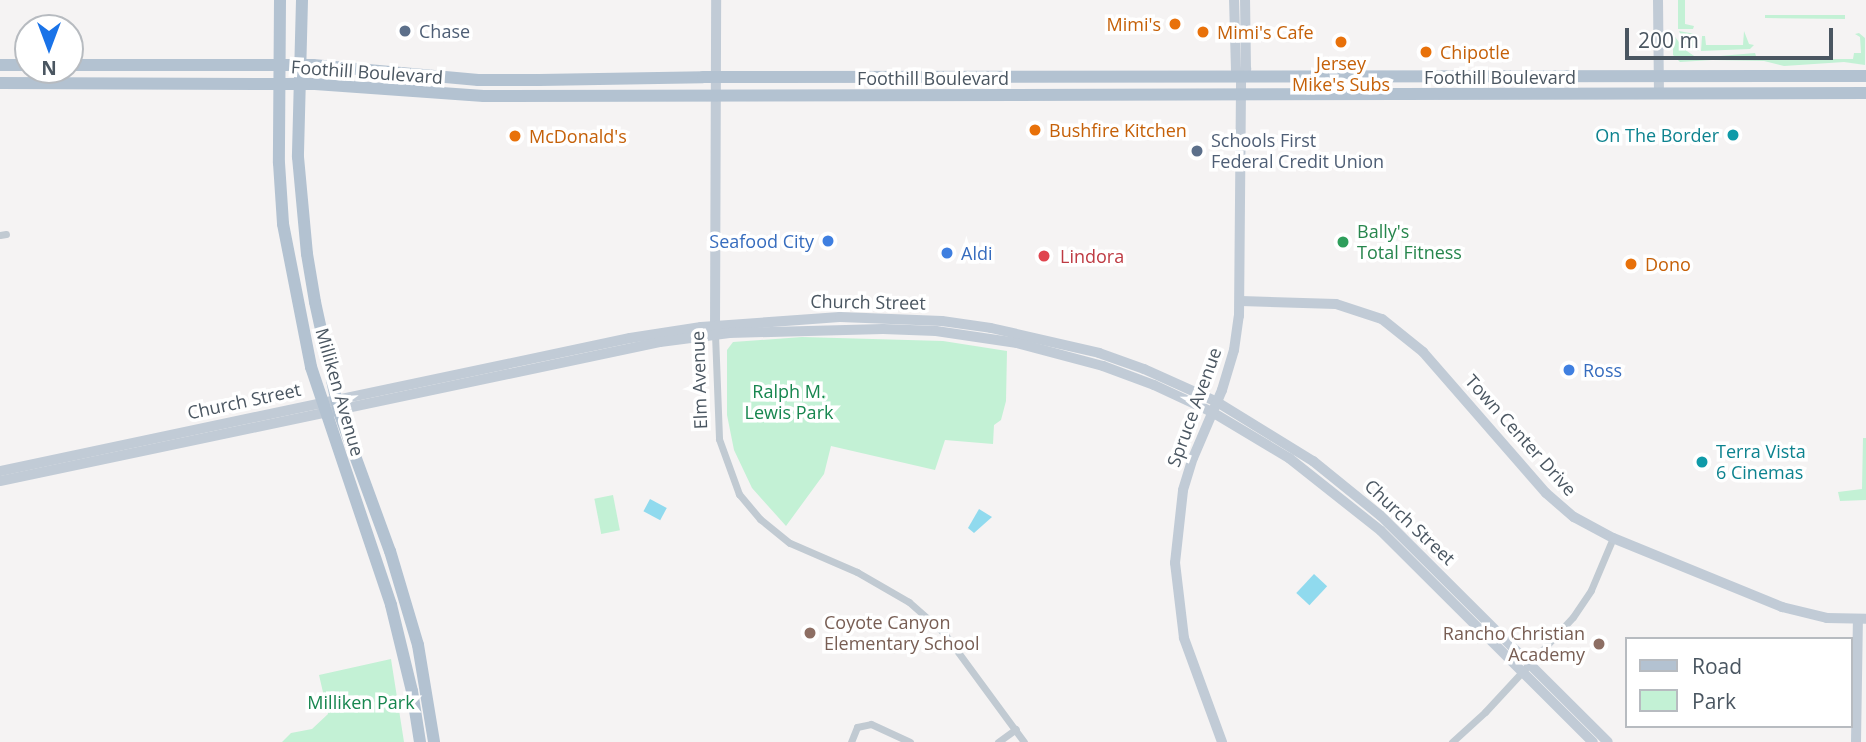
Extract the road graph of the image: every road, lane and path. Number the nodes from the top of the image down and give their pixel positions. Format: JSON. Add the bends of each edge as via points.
{"nodes":[{"id":1,"x":279,"y":0,"type":"edge"},
{"id":2,"x":302,"y":0,"type":"edge"},
{"id":3,"x":716,"y":0,"type":"edge"},
{"id":4,"x":1234,"y":0,"type":"edge"},
{"id":5,"x":1245,"y":0,"type":"edge"},
{"id":6,"x":1658,"y":0,"type":"edge"},
{"id":7,"x":84,"y":65,"type":"edge"},
{"id":8,"x":279,"y":65,"type":"junction"},
{"id":9,"x":302,"y":65,"type":"junction"},
{"id":10,"x":1241,"y":76,"type":"junction"},
{"id":11,"x":1659,"y":76,"type":"junction"},
{"id":12,"x":1866,"y":76,"type":"edge"},
{"id":13,"x":716,"y":77,"type":"junction"},
{"id":14,"x":0,"y":82,"type":"edge"},
{"id":15,"x":280,"y":84,"type":"junction"},
{"id":16,"x":300,"y":84,"type":"junction"},
{"id":17,"x":1866,"y":93,"type":"edge"},
{"id":18,"x":1659,"y":94,"type":"junction"},
{"id":19,"x":1241,"y":95,"type":"junction"},
{"id":20,"x":716,"y":97,"type":"junction"},
{"id":21,"x":1241,"y":301,"type":"junction"},
{"id":22,"x":715,"y":330,"type":"junction"},
{"id":23,"x":337,"y":405,"type":"junction"},
{"id":24,"x":1215,"y":407,"type":"junction"},
{"id":25,"x":323,"y":409,"type":"junction"},
{"id":26,"x":0,"y":471,"type":"edge"},
{"id":27,"x":0,"y":481,"type":"edge"},
{"id":28,"x":1613,"y":538,"type":"junction"},
{"id":29,"x":1862,"y":619,"type":"edge"},
{"id":30,"x":1526,"y":668,"type":"junction"},
{"id":31,"x":1016,"y":729,"type":"junction"},
{"id":32,"x":420,"y":742,"type":"edge"},
{"id":33,"x":434,"y":742,"type":"edge"},
{"id":34,"x":851,"y":742,"type":"edge"},
{"id":35,"x":910,"y":742,"type":"edge"},
{"id":36,"x":998,"y":742,"type":"edge"},
{"id":37,"x":1024,"y":742,"type":"edge"},
{"id":38,"x":1222,"y":742,"type":"edge"},
{"id":39,"x":1452,"y":742,"type":"edge"},
{"id":40,"x":1593,"y":742,"type":"edge"},
{"id":41,"x":1608,"y":742,"type":"edge"},
{"id":42,"x":1856,"y":742,"type":"edge"}],
"edges":[{"from":1,"to":8,"type":"main road","name":"Milliken Avenue"},
{"from":2,"to":9,"type":"main road","name":"Milliken Avenue"},
{"from":3,"to":13,"type":"main road","name":"Elm Avenue"},
{"from":4,"to":10,"type":"main road","name":"Spruce Avenue","via":[[1236,70]]},
{"from":5,"to":10,"type":"main road","name":"Spruce Avenue","via":[[1246,69]]},
{"from":6,"to":11,"type":"main road"},
{"from":7,"to":8,"type":"main road","name":"Foothill Boulevard"},
{"from":8,"to":9,"type":"main road","name":"Foothill Boulevard"},
{"from":8,"to":15,"type":"main road","name":"Milliken Avenue"},
{"from":9,"to":13,"type":"main road","name":"Foothill Boulevard","via":[[478,80]]},
{"from":9,"to":16,"type":"main road","name":"Milliken Avenue"},
{"from":10,"to":11,"type":"main road","name":"Foothill Boulevard"},
{"from":10,"to":13,"type":"main road","name":"Foothill Boulevard"},
{"from":10,"to":19,"type":"main road","name":"Spruce Avenue"},
{"from":11,"to":12,"type":"main road","name":"Foothill Boulevard"},
{"from":11,"to":18,"type":"main road"},
{"from":13,"to":20,"type":"main road","name":"Elm Avenue"},
{"from":14,"to":15,"type":"main road","name":"Foothill Boulevard"},
{"from":15,"to":16,"type":"main road","name":"Foothill Boulevard"},
{"from":15,"to":25,"type":"main road","name":"Milliken Avenue","via":[[283,224]]},
{"from":16,"to":20,"type":"main road","name":"Foothill Boulevard","via":[[467,96]]},
{"from":16,"to":23,"type":"main road","name":"Milliken Avenue","via":[[298,157],[307,254]]},
{"from":17,"to":18,"type":"main road","name":"Foothill Boulevard"},
{"from":18,"to":19,"type":"main road","name":"Foothill Boulevard"},
{"from":19,"to":20,"type":"main road","name":"Foothill Boulevard"},
{"from":19,"to":21,"type":"main road","name":"Spruce Avenue"},
{"from":20,"to":22,"type":"main road","name":"Elm Avenue"},
{"from":21,"to":24,"type":"main road","name":"Spruce Avenue","via":[[1234,350]]},
{"from":21,"to":28,"type":"main road","name":"Town Center Drive","via":[[1336,304],[1370,313],[1394,326],[1423,352],[1546,494],[1574,517]]},
{"from":22,"to":23,"type":"main road","name":"Church Street"},
{"from":22,"to":24,"type":"main road","name":"Church Street","via":[[883,329],[1018,338]]},
{"from":22,"to":31,"type":"street","name":"Elm Avenue","via":[[719,439],[739,494],[790,543],[857,572],[909,602],[944,633]]},
{"from":23,"to":25,"type":"main road","name":"Church Street"},
{"from":23,"to":33,"type":"main road","name":"Milliken Avenue","via":[[390,551],[418,645]]},
{"from":24,"to":30,"type":"main road","name":"Church Street","via":[[1345,500]]},
{"from":24,"to":38,"type":"main road","name":"Spruce Avenue","via":[[1183,490],[1175,563],[1184,638]]},
{"from":25,"to":26,"type":"main road","name":"Church Street"},
{"from":25,"to":27,"type":"main road","name":"Church Street"},
{"from":25,"to":32,"type":"main road","name":"Milliken Avenue","via":[[391,605]]},
{"from":28,"to":29,"type":"main road","name":"Town Center Drive","via":[[1797,612]]},
{"from":28,"to":30,"type":"street","via":[[1597,579],[1573,617]]},
{"from":29,"to":42,"type":"main road"},
{"from":30,"to":39,"type":"street"},
{"from":30,"to":40,"type":"main road","name":"Church Street"},
{"from":30,"to":41,"type":"main road","name":"Church Street"},
{"from":31,"to":36,"type":"street"},
{"from":31,"to":37,"type":"street","name":"Elm Avenue"},
{"from":34,"to":35,"type":"street","via":[[862,724]]}]}
